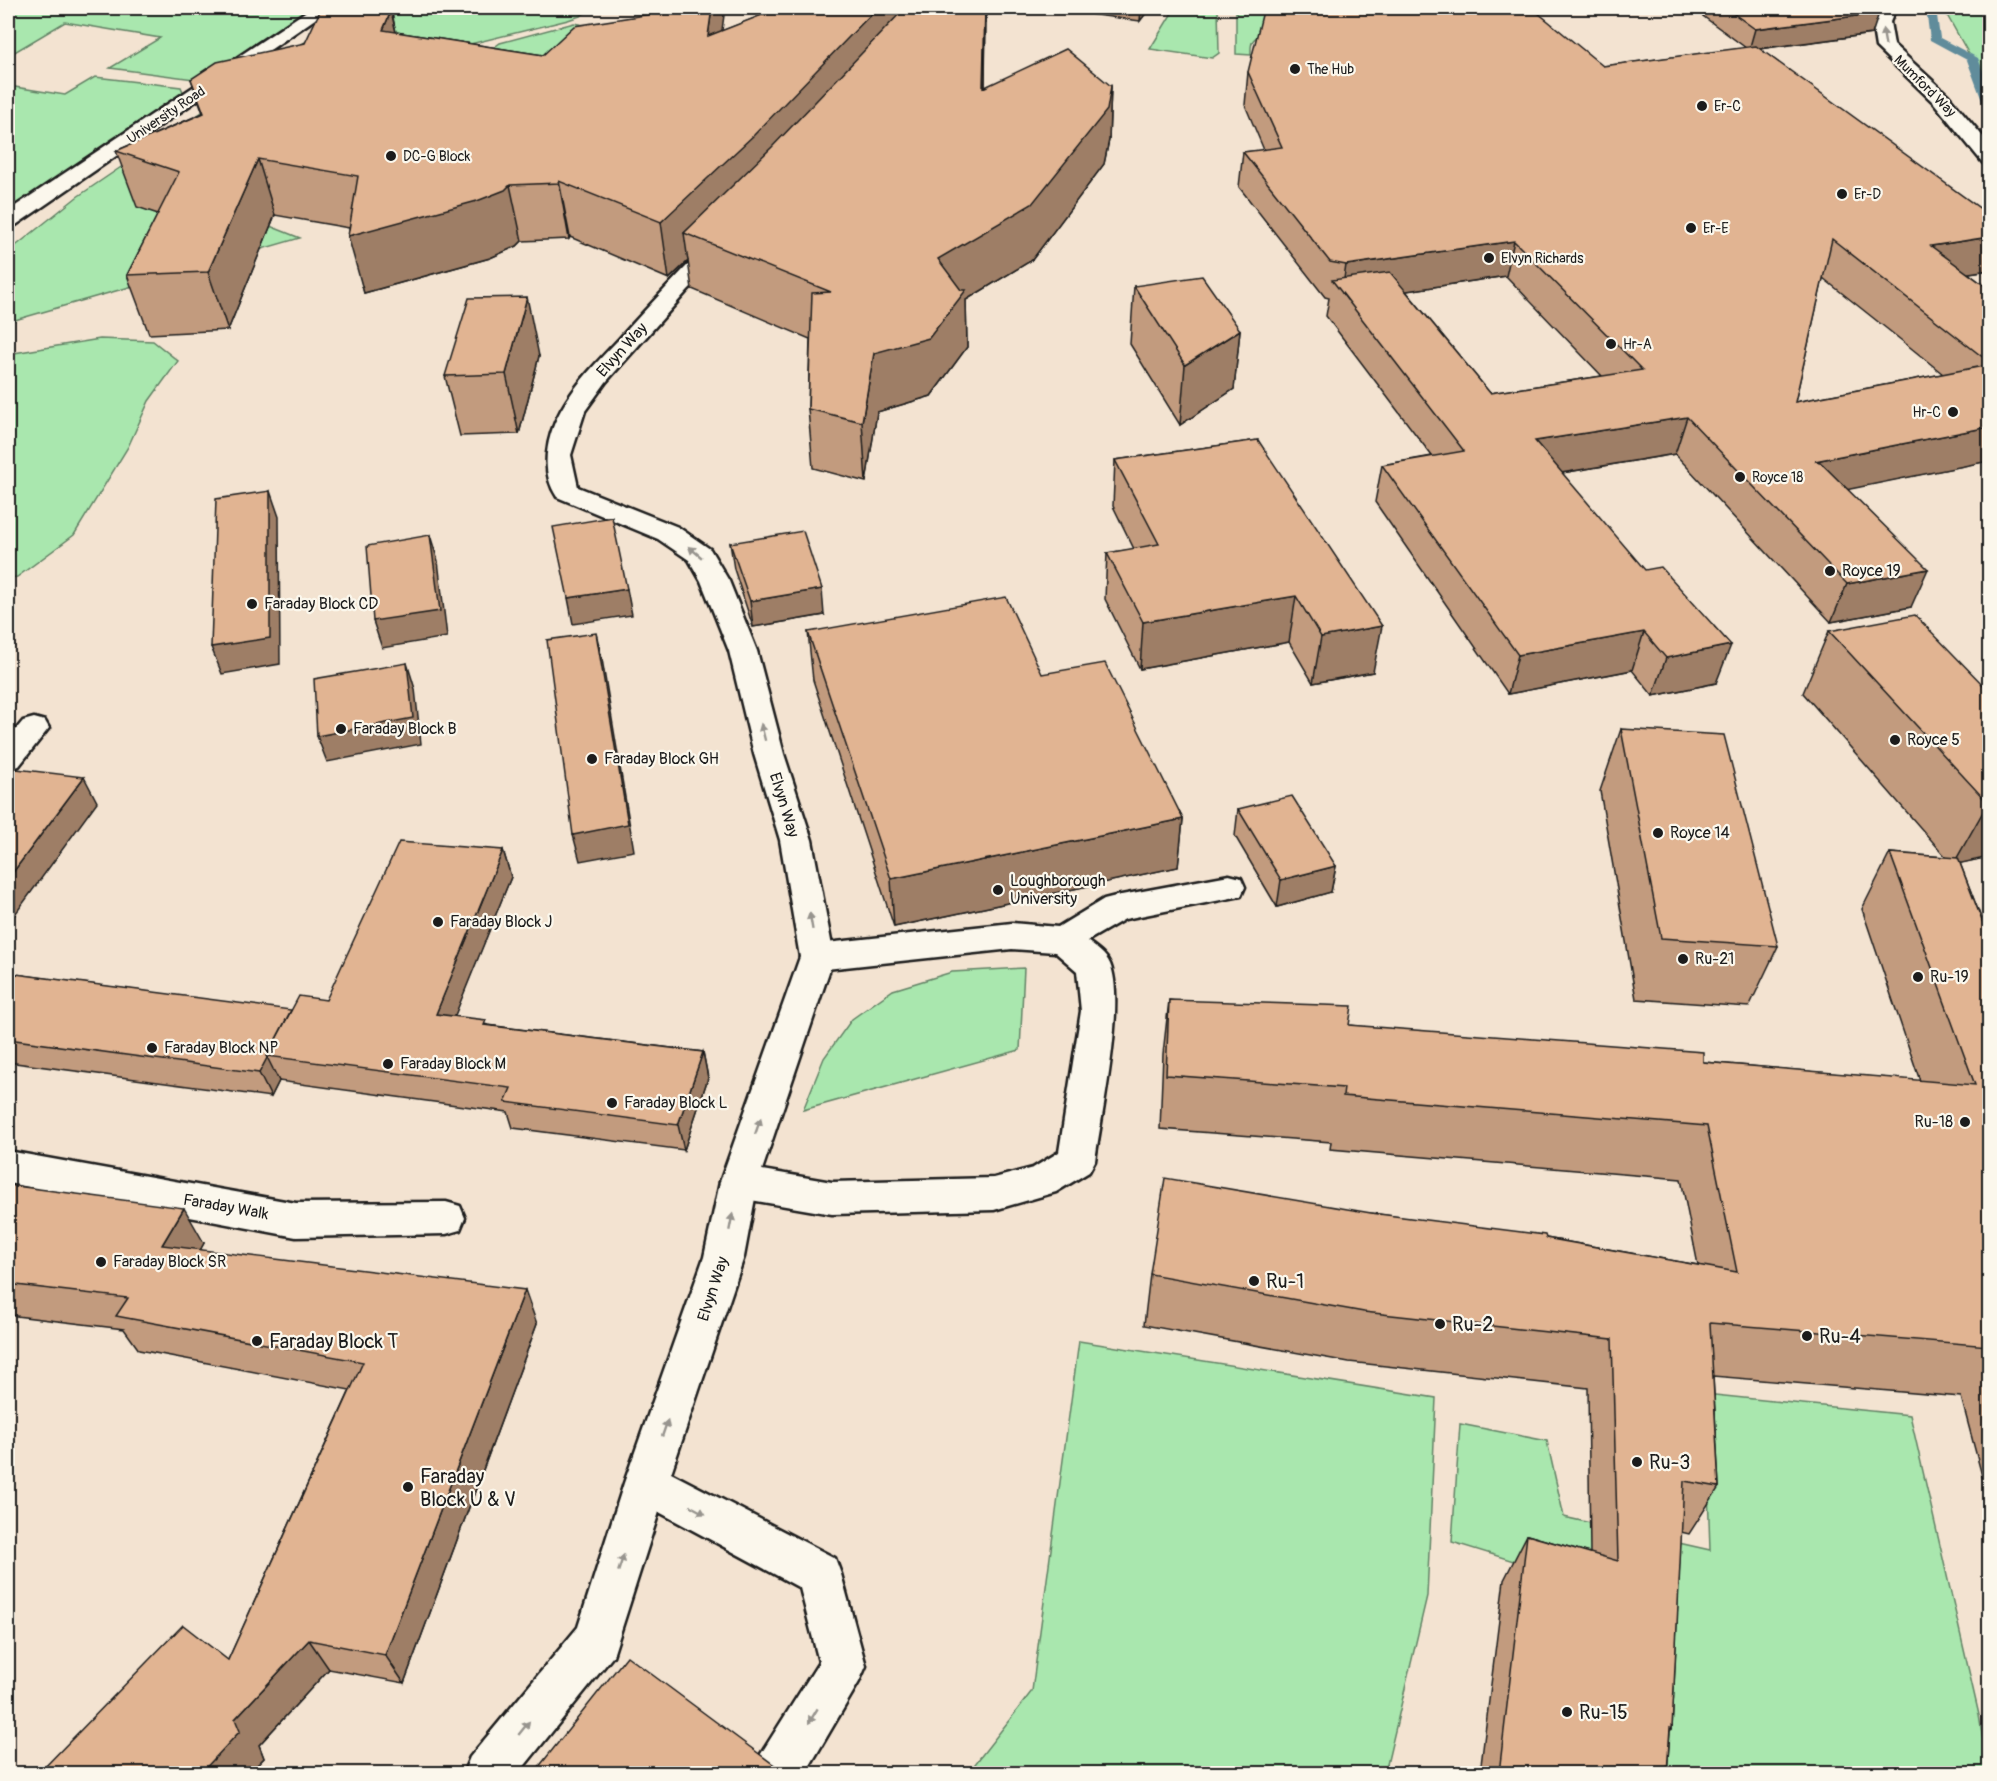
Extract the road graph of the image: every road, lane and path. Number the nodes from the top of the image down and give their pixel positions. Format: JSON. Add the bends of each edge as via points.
{"nodes":[{"id":1,"x":322,"y":8,"type":"edge"},
{"id":2,"x":1887,"y":8,"type":"edge"},
{"id":3,"x":1989,"y":159,"type":"edge"},
{"id":4,"x":8,"y":220,"type":"edge"},
{"id":5,"x":739,"y":226,"type":"edge"},
{"id":6,"x":34,"y":728,"type":"dead end"},
{"id":7,"x":8,"y":759,"type":"edge"},
{"id":8,"x":1229,"y":887,"type":"dead end"},
{"id":9,"x":1063,"y":940,"type":"junction"},
{"id":10,"x":817,"y":957,"type":"junction"},
{"id":11,"x":8,"y":1167,"type":"edge"},
{"id":12,"x":739,"y":1182,"type":"junction"},
{"id":13,"x":446,"y":1218,"type":"dead end"},
{"id":14,"x":646,"y":1483,"type":"junction"},
{"id":15,"x":487,"y":1773,"type":"edge"},
{"id":16,"x":776,"y":1773,"type":"edge"}],
"edges":[{"from":1,"to":4,"type":"street","name":"University Road"},
{"from":3,"to":2,"type":"street","name":"Mumford Way","one_way":true,"via":[[1941,99],[1884,47],[1881,22]]},
{"from":10,"to":5,"type":"street","name":"Elvyn Way","one_way":true,"via":[[796,840],[743,651],[715,581],[700,555],[668,533],[566,491],[558,455],[573,411],[597,377]]},
{"from":6,"to":7,"type":"street"},
{"from":8,"to":9,"type":"street","via":[[1116,908]]},
{"from":9,"to":10,"type":"street","via":[[1011,936]]},
{"from":9,"to":12,"type":"street","via":[[1094,966],[1100,1011],[1076,1161],[1043,1180],[994,1194],[832,1198]]},
{"from":12,"to":10,"type":"street","name":"Elvyn Way","one_way":true},
{"from":11,"to":13,"type":"street","name":"Faraday Walk","via":[[296,1220]]},
{"from":14,"to":12,"type":"street","name":"Elvyn Way","one_way":true,"via":[[724,1257]]},
{"from":15,"to":14,"type":"street","name":"Elvyn Way","one_way":true,"via":[[597,1640]]},
{"from":14,"to":16,"type":"street","one_way":true,"via":[[819,1574],[843,1666]]}]}
